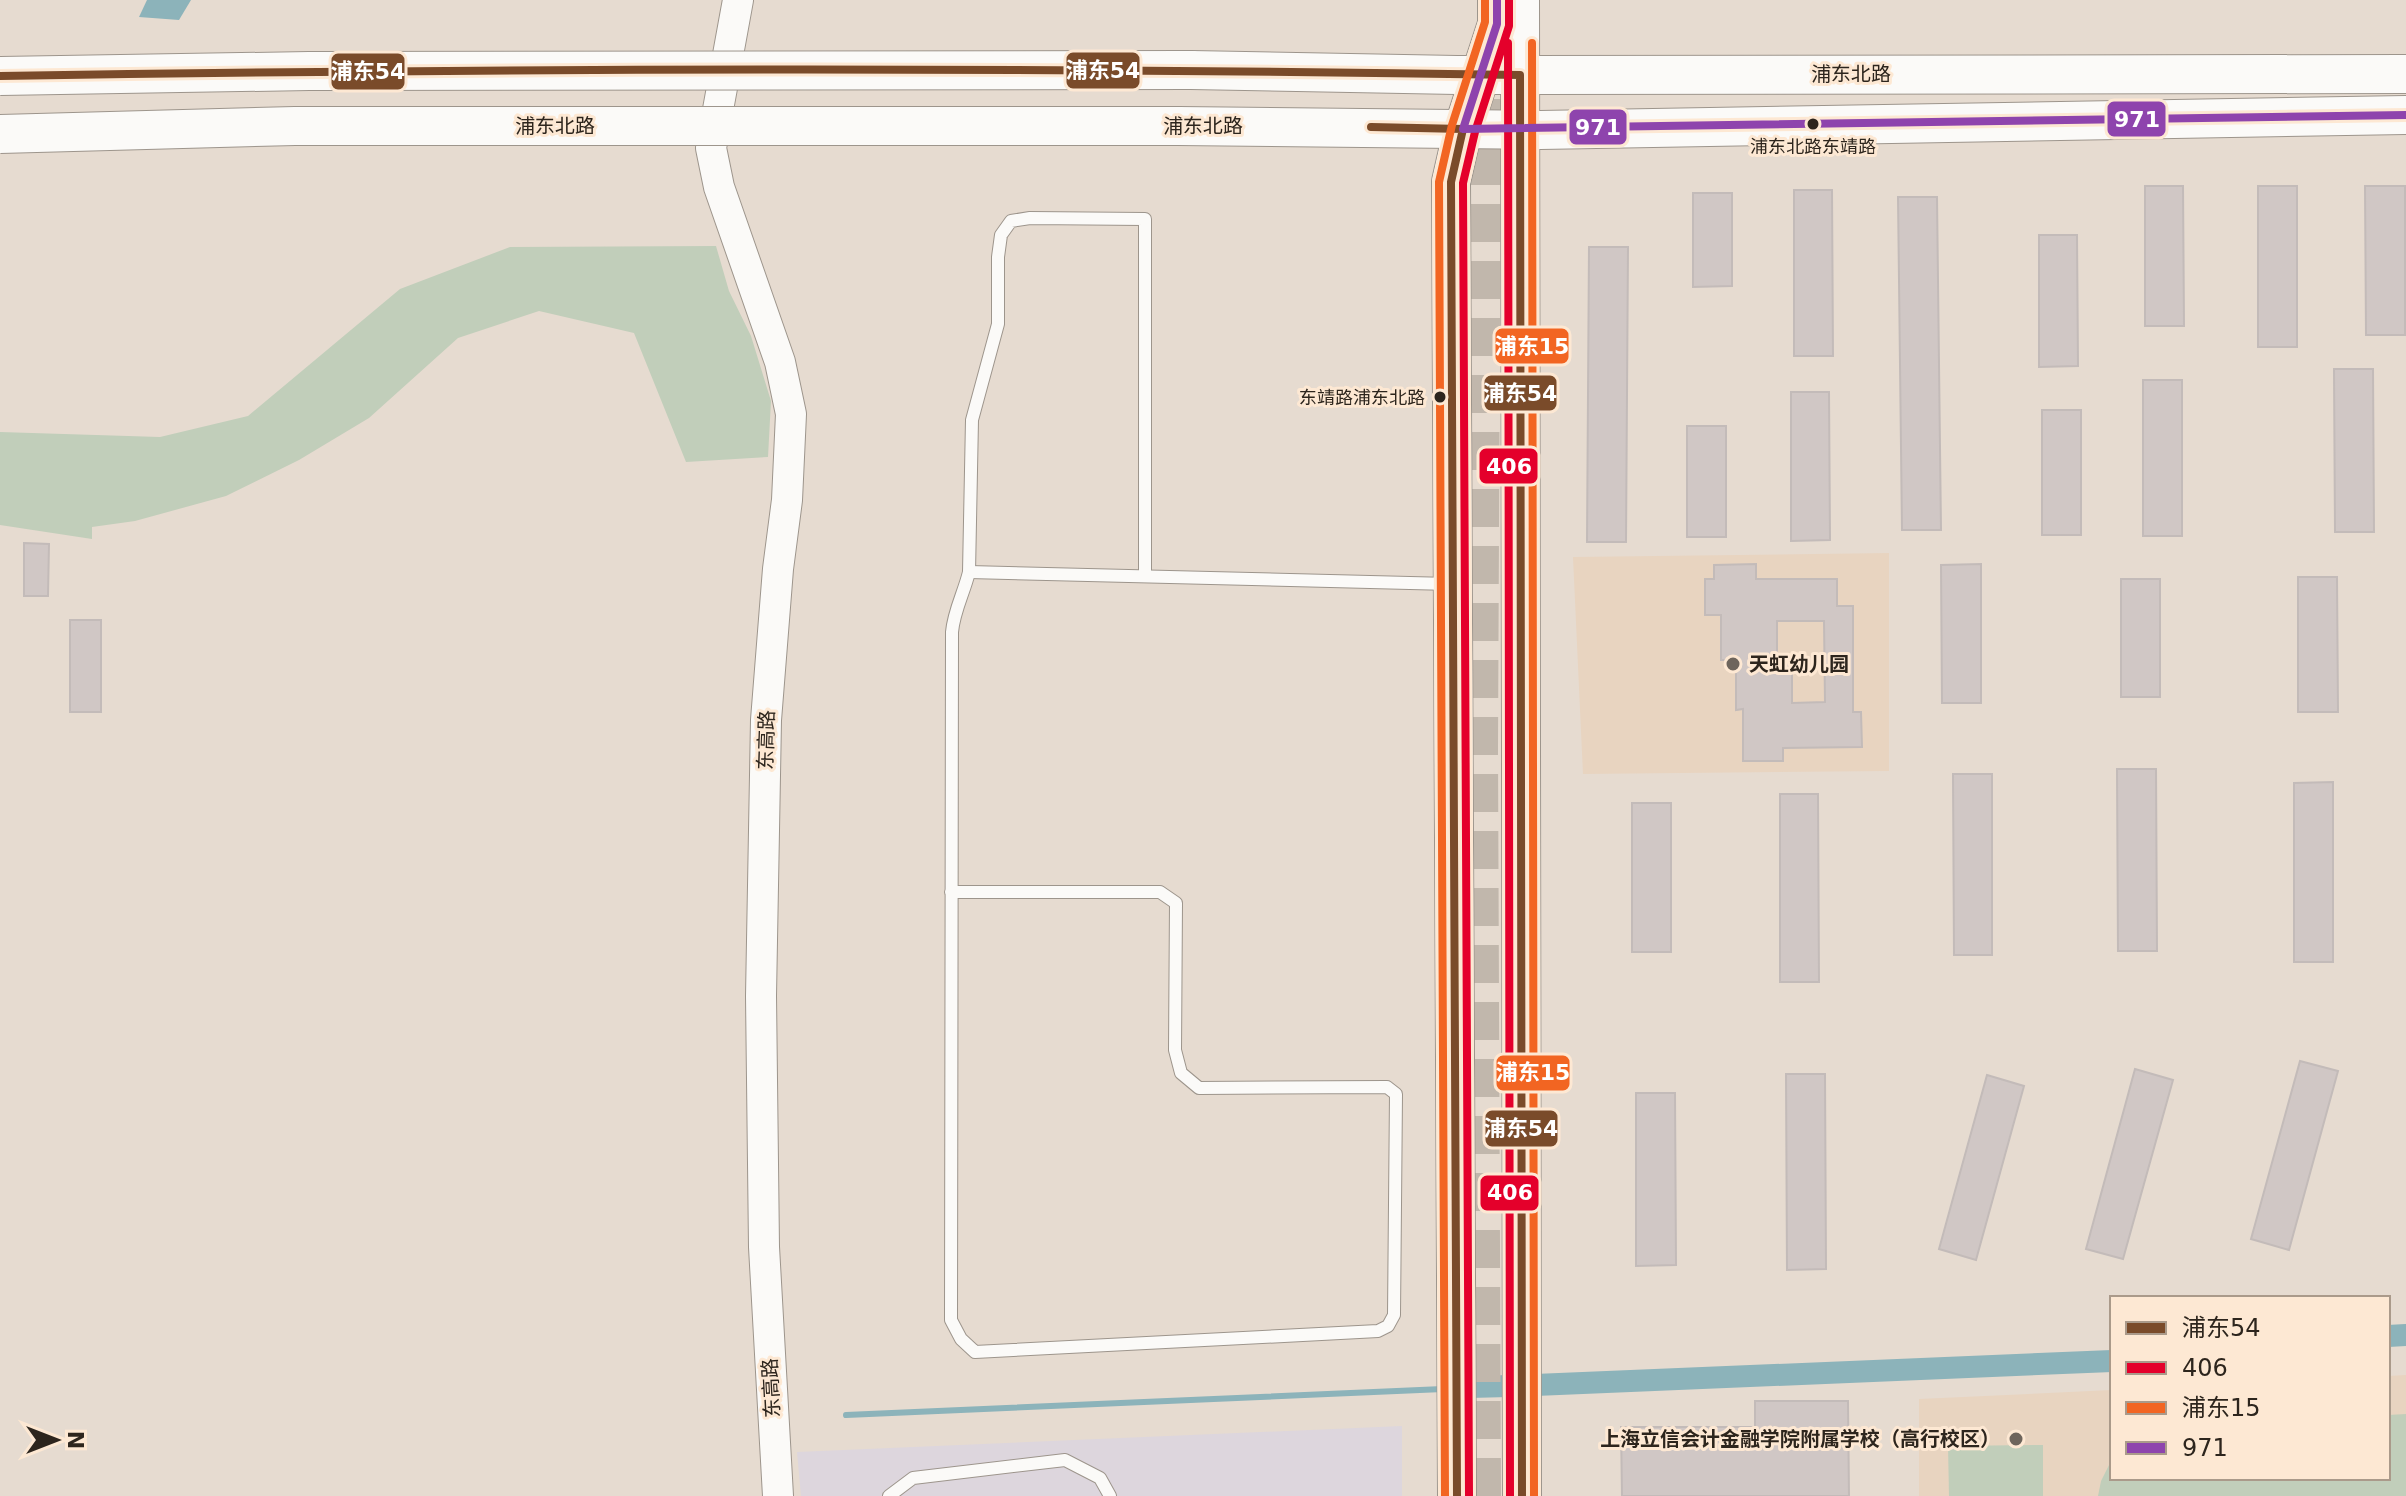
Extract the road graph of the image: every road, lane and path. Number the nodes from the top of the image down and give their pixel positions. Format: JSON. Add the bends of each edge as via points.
{"nodes":[{"id":1,"x":738,"y":0,"type":"edge"},
{"id":2,"x":1497,"y":0,"type":"edge"},
{"id":3,"x":1520,"y":0,"type":"edge"},
{"id":4,"x":1482,"y":74,"type":"junction"},
{"id":5,"x":2406,"y":74,"type":"edge"},
{"id":6,"x":1520,"y":75,"type":"junction"},
{"id":7,"x":0,"y":76,"type":"edge"},
{"id":8,"x":2406,"y":115,"type":"edge"},
{"id":9,"x":1463,"y":129,"type":"junction"},
{"id":10,"x":1521,"y":130,"type":"junction"},
{"id":11,"x":0,"y":134,"type":"edge"},
{"id":12,"x":969,"y":572,"type":"junction"},
{"id":13,"x":1145,"y":576,"type":"junction"},
{"id":14,"x":1453,"y":584,"type":"junction"},
{"id":15,"x":1503,"y":743,"type":"dead end"},
{"id":16,"x":951,"y":892,"type":"junction"},
{"id":17,"x":778,"y":1496,"type":"edge"},
{"id":18,"x":889,"y":1496,"type":"edge"},
{"id":19,"x":1110,"y":1496,"type":"edge"},
{"id":20,"x":1457,"y":1496,"type":"edge"},
{"id":21,"x":1509,"y":1496,"type":"edge"},
{"id":22,"x":1522,"y":1496,"type":"edge"}],
"edges":[{"from":1,"to":17,"type":"street","name":"东高路","via":[[711,148],[719,187],[780,362],[791,414],[766,720],[761,996],[764,1247]]},
{"from":2,"to":4,"type":"main road","via":[[1497,24]]},
{"from":3,"to":6,"type":"main road"},
{"from":4,"to":6,"type":"main road","name":"浦东北路"},
{"from":4,"to":7,"type":"main road","name":"浦东北路","bridge":true,"via":[[309,71]]},
{"from":4,"to":9,"type":"main road"},
{"from":5,"to":6,"type":"main road","name":"浦东北路"},
{"from":6,"to":10,"type":"main road"},
{"from":8,"to":10,"type":"main road","name":"浦东北路"},
{"from":9,"to":10,"type":"main road","name":"浦东北路"},
{"from":9,"to":11,"type":"main road","name":"浦东北路","bridge":true,"via":[[295,126]]},
{"from":9,"to":14,"type":"main road","via":[[1451,182]]},
{"from":10,"to":22,"type":"main road"},
{"from":12,"to":13,"type":"lane"},
{"from":12,"to":13,"type":"lane","via":[[972,420],[998,324],[1001,235],[1011,221],[1030,218],[1145,219]]},
{"from":12,"to":16,"type":"lane","via":[[952,632]]},
{"from":13,"to":14,"type":"lane"},
{"from":14,"to":20,"type":"main road"},
{"from":15,"to":21,"type":"main road"},
{"from":16,"to":16,"type":"lane","via":[[951,1320],[961,1339],[975,1352],[1378,1331],[1388,1326],[1394,1315],[1396,1094],[1387,1087],[1199,1088],[1181,1073],[1175,1050],[1176,903],[1160,892]]},
{"from":18,"to":19,"type":"lane","via":[[913,1478],[1065,1460],[1100,1478]]}]}
